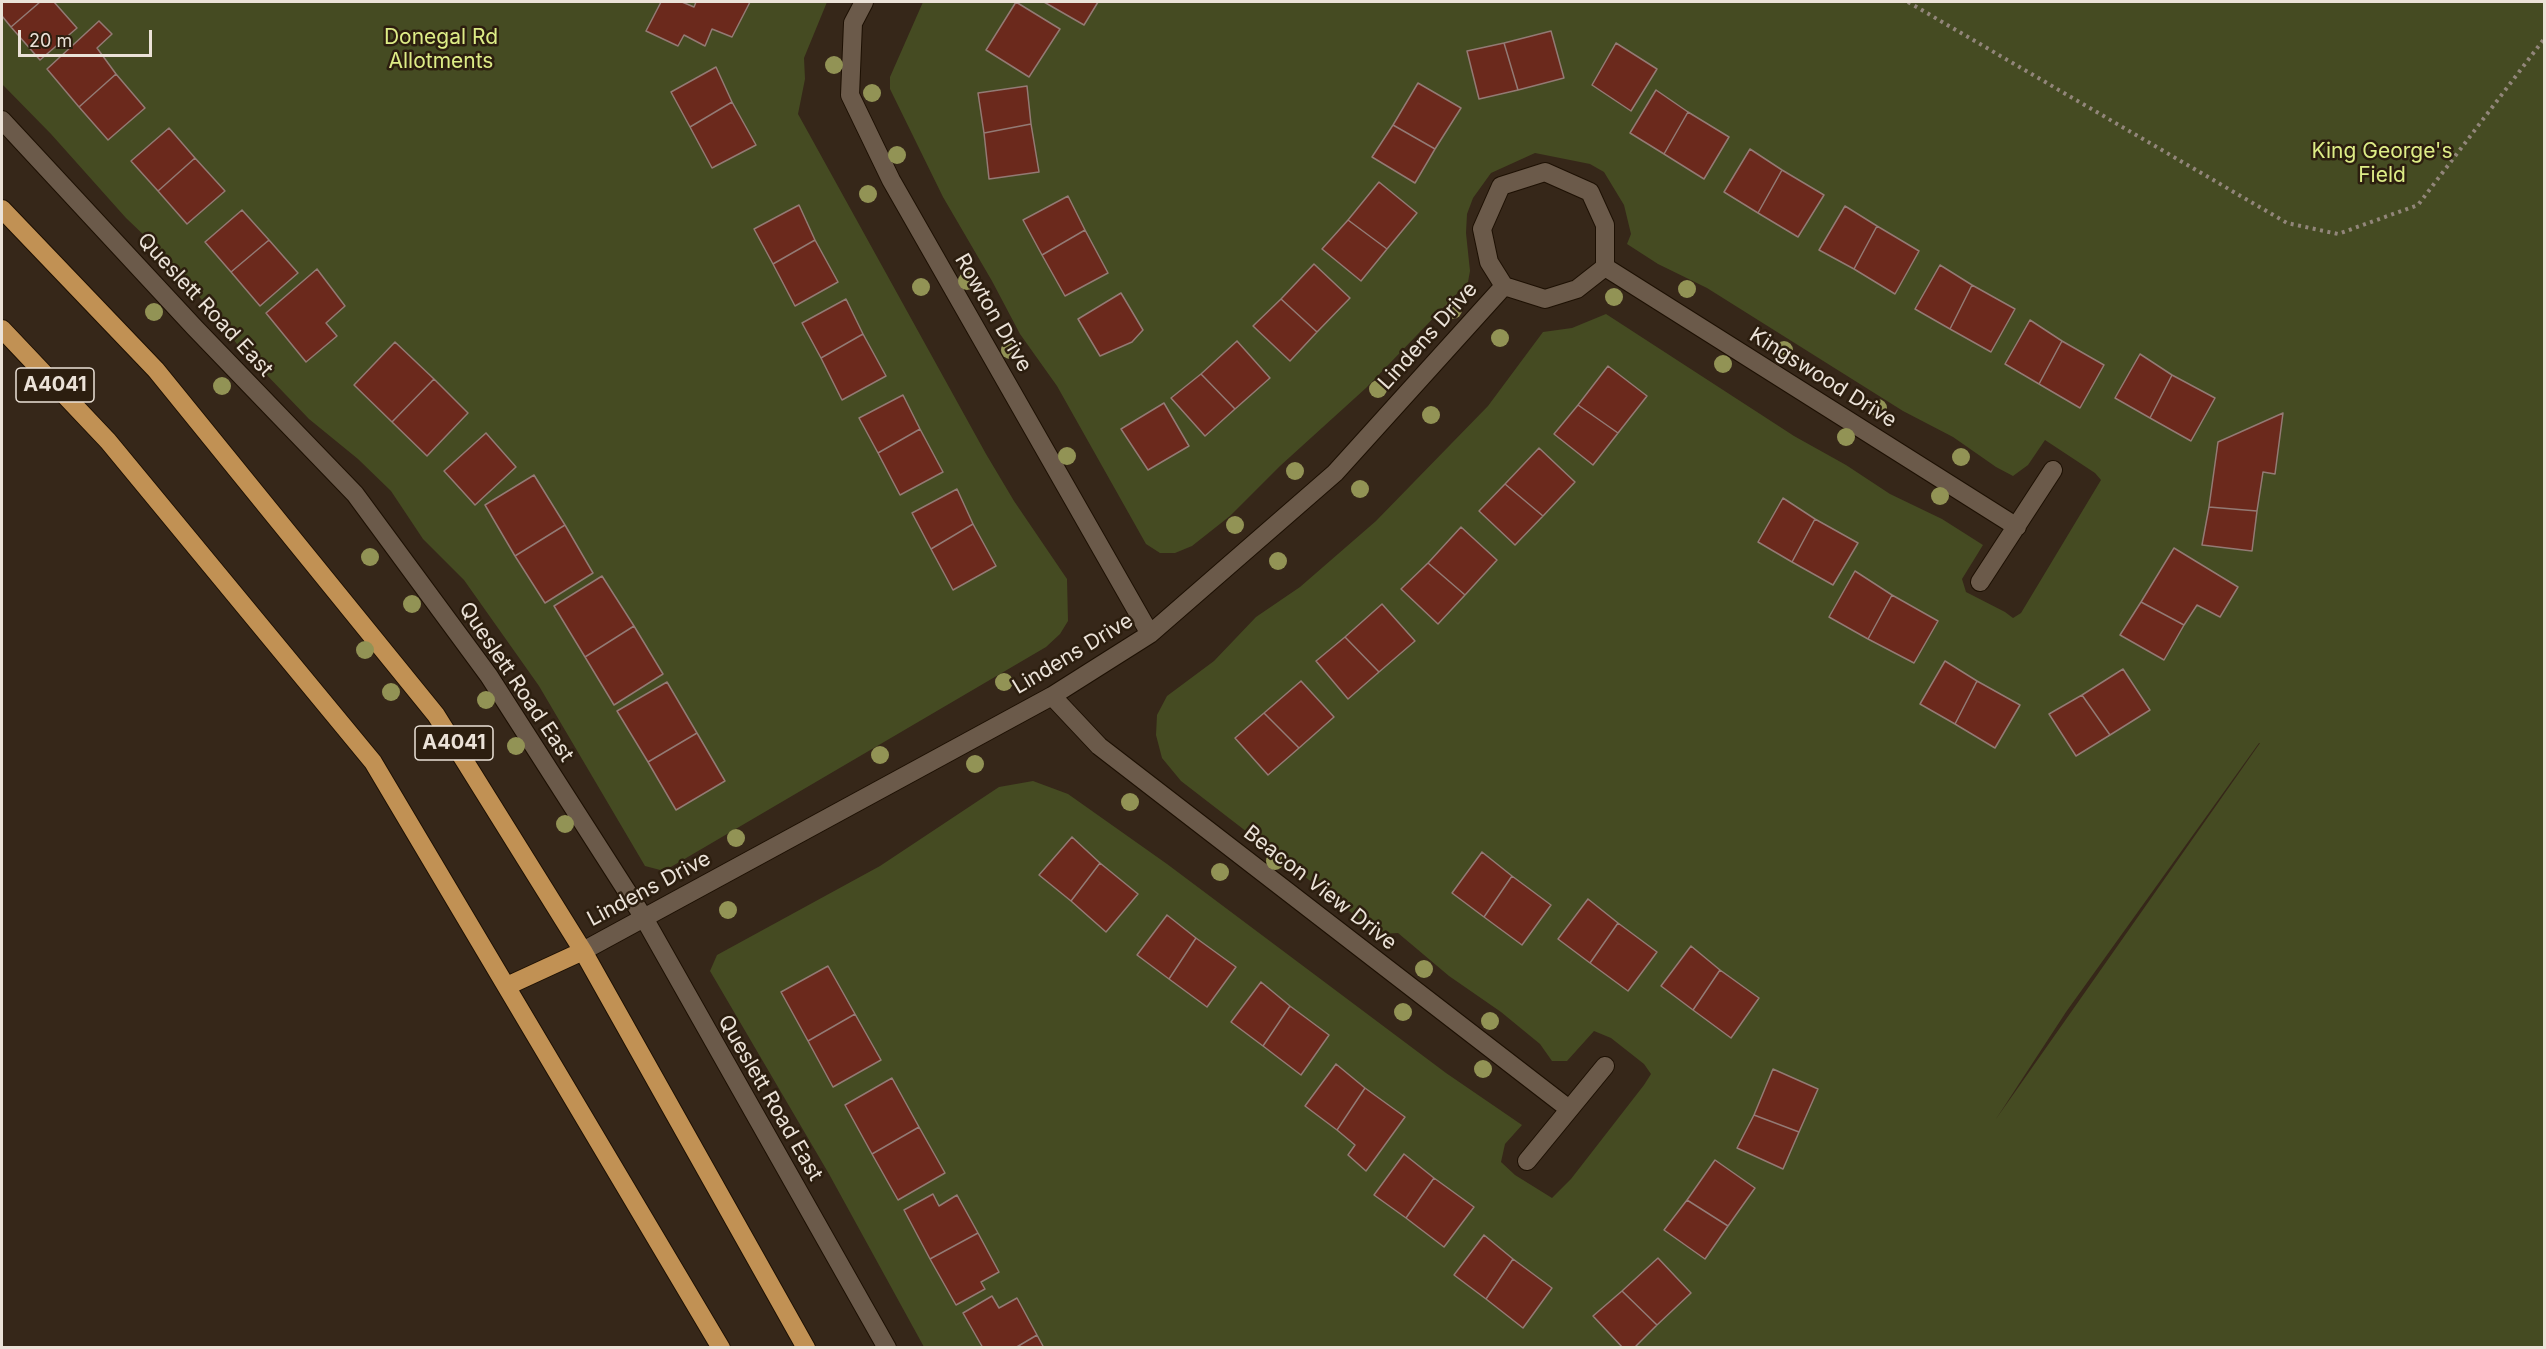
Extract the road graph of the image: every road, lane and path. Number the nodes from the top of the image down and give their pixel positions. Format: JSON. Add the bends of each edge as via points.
{"nodes":[{"id":1,"x":864,"y":2,"type":"edge"},
{"id":2,"x":1908,"y":2,"type":"edge"},
{"id":3,"x":2544,"y":39,"type":"edge"},
{"id":4,"x":2,"y":120,"type":"edge"},
{"id":5,"x":2,"y":209,"type":"edge"},
{"id":6,"x":1605,"y":267,"type":"junction"},
{"id":7,"x":1504,"y":286,"type":"junction"},
{"id":8,"x":2,"y":329,"type":"edge"},
{"id":9,"x":2054,"y":470,"type":"dead end"},
{"id":10,"x":2017,"y":527,"type":"junction"},
{"id":11,"x":1980,"y":582,"type":"dead end"},
{"id":12,"x":1150,"y":634,"type":"junction"},
{"id":13,"x":1052,"y":696,"type":"junction"},
{"id":14,"x":644,"y":918,"type":"junction"},
{"id":15,"x":583,"y":951,"type":"junction"},
{"id":16,"x":507,"y":986,"type":"junction"},
{"id":17,"x":1605,"y":1066,"type":"dead end"},
{"id":18,"x":1569,"y":1109,"type":"junction"},
{"id":19,"x":1527,"y":1161,"type":"dead end"},
{"id":20,"x":721,"y":1347,"type":"edge"},
{"id":21,"x":806,"y":1347,"type":"edge"},
{"id":22,"x":887,"y":1347,"type":"edge"}],
"edges":[{"from":1,"to":12,"type":"street","name":"Rowton Drive","via":[[853,23],[850,95],[891,180]]},
{"from":2,"to":3,"type":"path","via":[[2288,223],[2338,234],[2418,205]]},
{"from":4,"to":14,"type":"street","name":"Queslett Road East","via":[[355,494],[489,676]]},
{"from":5,"to":15,"type":"highway","number":"A4041","via":[[156,370],[436,715]]},
{"from":6,"to":7,"type":"street","name":"Lindens Drive","via":[[1577,289],[1545,299]]},
{"from":6,"to":7,"type":"street","name":"Lindens Drive","via":[[1605,225],[1590,192],[1545,172],[1501,186],[1482,229],[1489,262]]},
{"from":6,"to":10,"type":"street","name":"Kingswood Drive"},
{"from":7,"to":12,"type":"street","name":"Lindens Drive","via":[[1335,473]]},
{"from":8,"to":16,"type":"highway","number":"A4041","via":[[108,441],[373,762]]},
{"from":9,"to":10,"type":"street"},
{"from":10,"to":11,"type":"street"},
{"from":12,"to":13,"type":"street","name":"Lindens Drive"},
{"from":13,"to":14,"type":"street","name":"Lindens Drive"},
{"from":13,"to":18,"type":"street","name":"Beacon View Drive","via":[[1099,746]]},
{"from":14,"to":15,"type":"street","name":"Lindens Drive"},
{"from":14,"to":22,"type":"street","name":"Queslett Road East"},
{"from":15,"to":16,"type":"highway"},
{"from":15,"to":21,"type":"highway","number":"A4041"},
{"from":16,"to":20,"type":"highway","number":"A4041"},
{"from":17,"to":18,"type":"street"},
{"from":18,"to":19,"type":"street"}]}
